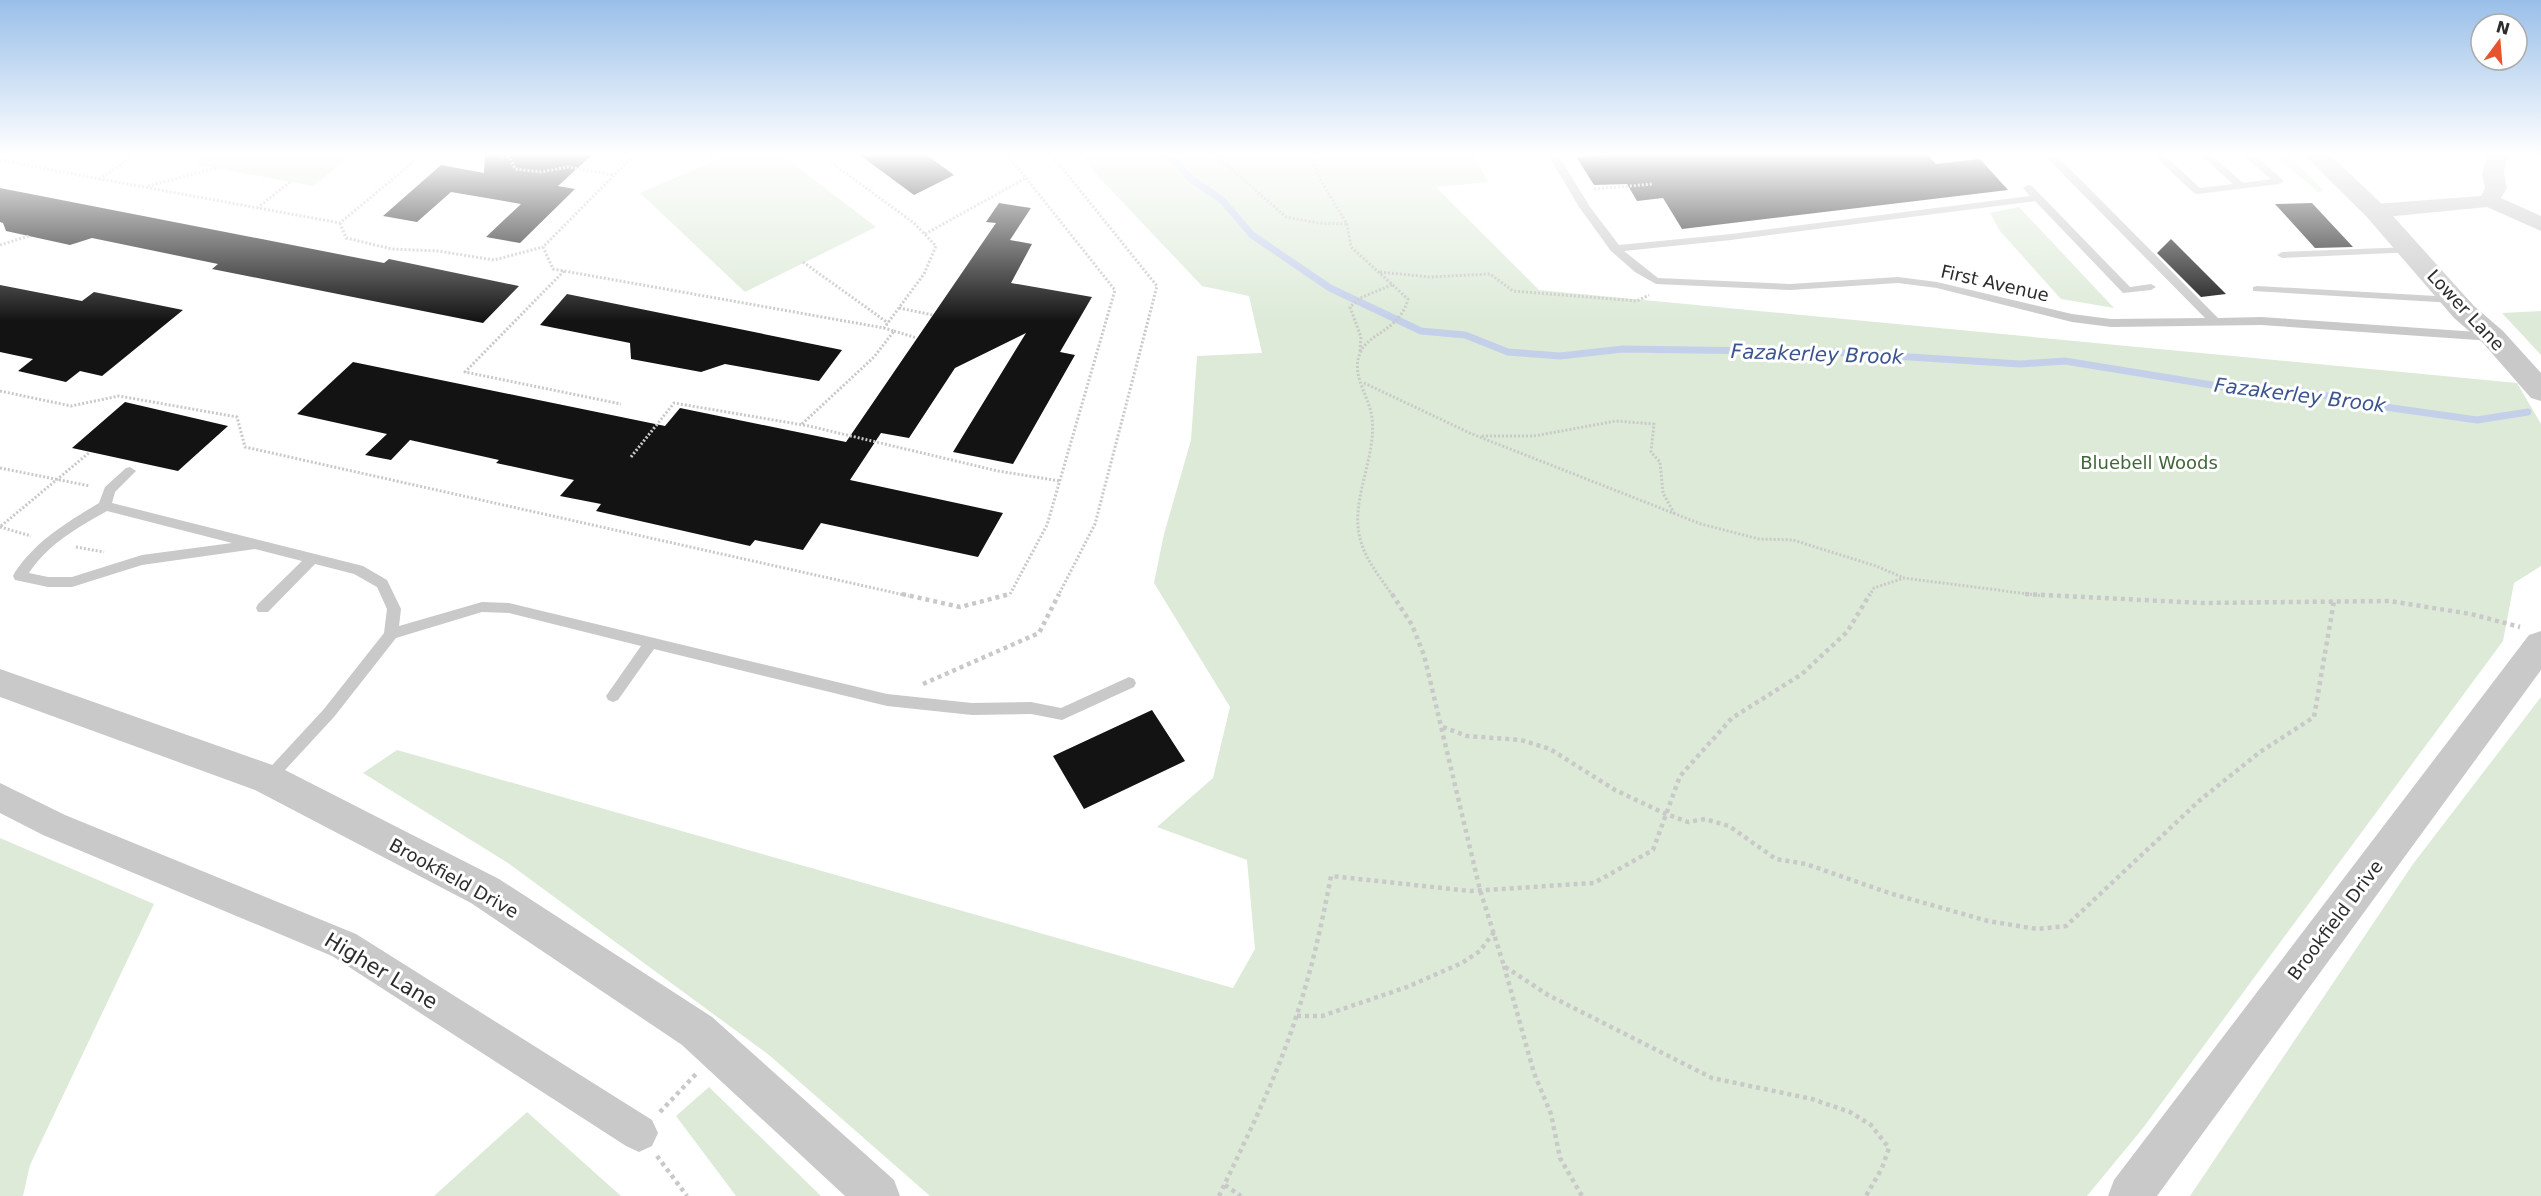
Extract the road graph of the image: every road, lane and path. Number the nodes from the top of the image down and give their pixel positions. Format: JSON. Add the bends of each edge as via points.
{"nodes":[{"id":1,"x":260,"y":209,"type":"edge"},
{"id":2,"x":358,"y":209,"type":"edge"},
{"id":3,"x":581,"y":209,"type":"edge"},
{"id":4,"x":895,"y":209,"type":"edge"},
{"id":5,"x":970,"y":209,"type":"edge"},
{"id":6,"x":1050,"y":209,"type":"edge"},
{"id":7,"x":1095,"y":209,"type":"edge"},
{"id":8,"x":1277,"y":209,"type":"edge"},
{"id":9,"x":1338,"y":209,"type":"edge"},
{"id":10,"x":1586,"y":209,"type":"edge"},
{"id":11,"x":1952,"y":209,"type":"edge"},
{"id":12,"x":2047,"y":209,"type":"edge"},
{"id":13,"x":2104,"y":209,"type":"edge"},
{"id":14,"x":2372,"y":209,"type":"edge"},
{"id":15,"x":2415,"y":209,"type":"edge"},
{"id":16,"x":2508,"y":209,"type":"edge"},
{"id":17,"x":2375,"y":212,"type":"junction"},
{"id":18,"x":340,"y":224,"type":"junction"},
{"id":19,"x":1347,"y":224,"type":"junction"},
{"id":20,"x":2541,"y":224,"type":"edge"},
{"id":21,"x":925,"y":234,"type":"junction"},
{"id":22,"x":29,"y":236,"type":"dead end"},
{"id":23,"x":0,"y":245,"type":"edge"},
{"id":24,"x":543,"y":247,"type":"junction"},
{"id":25,"x":1615,"y":249,"type":"junction"},
{"id":26,"x":2411,"y":250,"type":"junction"},
{"id":27,"x":2283,"y":255,"type":"dead end"},
{"id":28,"x":804,"y":262,"type":"dead end"},
{"id":29,"x":564,"y":271,"type":"junction"},
{"id":30,"x":1379,"y":272,"type":"junction"},
{"id":31,"x":1656,"y":281,"type":"junction"},
{"id":32,"x":1394,"y":284,"type":"junction"},
{"id":33,"x":2151,"y":287,"type":"dead end"},
{"id":34,"x":2257,"y":290,"type":"dead end"},
{"id":35,"x":2454,"y":300,"type":"junction"},
{"id":36,"x":899,"y":308,"type":"junction"},
{"id":37,"x":933,"y":315,"type":"dead end"},
{"id":38,"x":2214,"y":321,"type":"junction"},
{"id":39,"x":888,"y":323,"type":"junction"},
{"id":40,"x":884,"y":328,"type":"junction"},
{"id":41,"x":894,"y":331,"type":"junction"},
{"id":42,"x":2493,"y":337,"type":"junction"},
{"id":43,"x":917,"y":338,"type":"dead end"},
{"id":44,"x":1360,"y":352,"type":"junction"},
{"id":45,"x":1363,"y":383,"type":"junction"},
{"id":46,"x":0,"y":391,"type":"edge"},
{"id":47,"x":2541,"y":391,"type":"edge"},
{"id":48,"x":621,"y":404,"type":"dead end"},
{"id":49,"x":801,"y":425,"type":"junction"},
{"id":50,"x":1472,"y":434,"type":"junction"},
{"id":51,"x":90,"y":452,"type":"dead end"},
{"id":52,"x":631,"y":458,"type":"dead end"},
{"id":53,"x":0,"y":468,"type":"edge"},
{"id":54,"x":130,"y":471,"type":"dead end"},
{"id":55,"x":55,"y":480,"type":"junction"},
{"id":56,"x":1059,"y":481,"type":"junction"},
{"id":57,"x":109,"y":490,"type":"junction"},
{"id":58,"x":105,"y":506,"type":"junction"},
{"id":59,"x":1674,"y":514,"type":"junction"},
{"id":60,"x":0,"y":527,"type":"edge"},
{"id":61,"x":251,"y":545,"type":"junction"},
{"id":62,"x":310,"y":560,"type":"junction"},
{"id":63,"x":1904,"y":578,"type":"junction"},
{"id":64,"x":2334,"y":601,"type":"junction"},
{"id":65,"x":263,"y":608,"type":"dead end"},
{"id":66,"x":392,"y":634,"type":"junction"},
{"id":67,"x":2536,"y":637,"type":"edge"},
{"id":68,"x":651,"y":642,"type":"junction"},
{"id":69,"x":0,"y":682,"type":"edge"},
{"id":70,"x":1130,"y":683,"type":"dead end"},
{"id":71,"x":614,"y":696,"type":"dead end"},
{"id":72,"x":887,"y":700,"type":"junction"},
{"id":73,"x":1442,"y":727,"type":"junction"},
{"id":74,"x":268,"y":779,"type":"junction"},
{"id":75,"x":0,"y":797,"type":"edge"},
{"id":76,"x":1666,"y":814,"type":"junction"},
{"id":77,"x":1480,"y":890,"type":"junction"},
{"id":78,"x":1494,"y":931,"type":"junction"},
{"id":79,"x":1504,"y":966,"type":"junction"},
{"id":80,"x":1297,"y":1016,"type":"junction"},
{"id":81,"x":719,"y":1050,"type":"junction"},
{"id":82,"x":639,"y":1133,"type":"junction"},
{"id":83,"x":1225,"y":1185,"type":"junction"},
{"id":84,"x":687,"y":1196,"type":"edge"},
{"id":85,"x":878,"y":1196,"type":"edge"},
{"id":86,"x":1219,"y":1196,"type":"edge"},
{"id":87,"x":1241,"y":1196,"type":"edge"},
{"id":88,"x":1582,"y":1196,"type":"edge"},
{"id":89,"x":1866,"y":1196,"type":"edge"},
{"id":90,"x":2130,"y":1196,"type":"edge"}],
"edges":[{"from":1,"to":18,"type":"path"},
{"from":2,"to":18,"type":"path"},
{"from":3,"to":24,"type":"path"},
{"from":4,"to":21,"type":"path"},
{"from":5,"to":21,"type":"path"},
{"from":6,"to":56,"type":"path","via":[[1115,290]]},
{"from":7,"to":72,"type":"path","via":[[1157,286],[1095,524],[1040,633]]},
{"from":8,"to":19,"type":"path","via":[[1286,217]]},
{"from":9,"to":19,"type":"path"},
{"from":10,"to":25,"type":"lane"},
{"from":11,"to":25,"type":"lane"},
{"from":12,"to":33,"type":"lane","via":[[2127,291]]},
{"from":13,"to":38,"type":"lane"},
{"from":14,"to":17,"type":"street","name":"Lower Lane"},
{"from":15,"to":17,"type":"street"},
{"from":16,"to":20,"type":"street"},
{"from":17,"to":26,"type":"street","name":"Lower Lane"},
{"from":18,"to":24,"type":"path","via":[[346,238],[392,249],[494,260]]},
{"from":19,"to":30,"type":"path","via":[[1346,235],[1354,252],[1364,264]]},
{"from":21,"to":36,"type":"path","via":[[936,246],[924,274]]},
{"from":22,"to":23,"type":"path"},
{"from":24,"to":29,"type":"path","via":[[553,269]]},
{"from":25,"to":31,"type":"lane","via":[[1638,271]]},
{"from":26,"to":27,"type":"lane"},
{"from":26,"to":35,"type":"street","name":"Lower Lane"},
{"from":28,"to":39,"type":"path"},
{"from":29,"to":40,"type":"path"},
{"from":29,"to":48,"type":"path","via":[[465,372]]},
{"from":30,"to":31,"type":"path","via":[[1430,277],[1490,274],[1513,291],[1637,301],[1648,296]]},
{"from":30,"to":32,"type":"path"},
{"from":31,"to":38,"type":"lane","name":"First Avenue","via":[[1790,287],[1898,280],[1937,285],[2072,318],[2111,323]]},
{"from":32,"to":44,"type":"path","via":[[1408,299],[1406,311]]},
{"from":32,"to":44,"type":"path","via":[[1360,298],[1350,308],[1361,337]]},
{"from":34,"to":35,"type":"lane"},
{"from":35,"to":42,"type":"street","name":"Lower Lane"},
{"from":36,"to":37,"type":"path"},
{"from":36,"to":39,"type":"path"},
{"from":38,"to":42,"type":"lane","name":"First Avenue"},
{"from":39,"to":40,"type":"path"},
{"from":40,"to":41,"type":"path"},
{"from":41,"to":43,"type":"path"},
{"from":41,"to":49,"type":"path","via":[[874,357]]},
{"from":42,"to":47,"type":"street","name":"Lower Lane"},
{"from":44,"to":45,"type":"path","via":[[1357,365]]},
{"from":45,"to":50,"type":"path"},
{"from":45,"to":73,"type":"path","via":[[1372,418],[1372,453],[1358,506],[1359,538],[1412,625],[1424,655]]},
{"from":46,"to":56,"type":"path","via":[[71,406],[119,396],[237,417],[244,447],[960,608],[1009,597],[1047,525]]},
{"from":49,"to":52,"type":"path","via":[[674,403]]},
{"from":49,"to":56,"type":"path","via":[[998,471]]},
{"from":50,"to":59,"type":"path"},
{"from":50,"to":59,"type":"path","via":[[1524,439],[1587,424],[1654,424],[1652,452],[1660,462],[1663,493]]},
{"from":51,"to":55,"type":"path"},
{"from":53,"to":55,"type":"path"},
{"from":54,"to":57,"type":"lane"},
{"from":55,"to":57,"type":"path"},
{"from":55,"to":60,"type":"path"},
{"from":57,"to":58,"type":"lane"},
{"from":58,"to":61,"type":"lane"},
{"from":58,"to":61,"type":"lane","via":[[47,541],[20,576],[72,582],[142,560]]},
{"from":59,"to":63,"type":"path","via":[[1759,539],[1792,540]]},
{"from":61,"to":62,"type":"lane"},
{"from":62,"to":65,"type":"lane"},
{"from":62,"to":66,"type":"lane","via":[[358,570],[382,584],[394,609]]},
{"from":63,"to":64,"type":"path","via":[[2032,595],[2202,603]]},
{"from":63,"to":76,"type":"path","via":[[1874,588],[1847,632],[1802,674],[1732,718],[1680,776]]},
{"from":64,"to":67,"type":"path","via":[[2389,600],[2471,614]]},
{"from":64,"to":76,"type":"path","via":[[2313,717],[2260,752],[2199,801],[2066,926],[2037,929],[1939,908],[1806,864],[1776,858],[1729,826],[1705,819],[1688,822]]},
{"from":66,"to":68,"type":"lane","via":[[482,607],[509,608]]},
{"from":66,"to":74,"type":"lane","via":[[329,713]]},
{"from":67,"to":90,"type":"street","name":"Brookfield Drive"},
{"from":68,"to":71,"type":"lane"},
{"from":68,"to":72,"type":"lane"},
{"from":69,"to":74,"type":"street","name":"Brookfield Drive"},
{"from":70,"to":72,"type":"lane","via":[[1062,714],[1031,708],[972,709]]},
{"from":73,"to":76,"type":"path","via":[[1467,736],[1521,740],[1550,749],[1616,790]]},
{"from":73,"to":77,"type":"path"},
{"from":74,"to":81,"type":"street","name":"Brookfield Drive","via":[[485,891],[697,1031]]},
{"from":75,"to":82,"type":"street","name":"Higher Lane","via":[[54,825],[344,945]]},
{"from":76,"to":77,"type":"path","via":[[1653,850],[1594,883]]},
{"from":77,"to":78,"type":"path"},
{"from":77,"to":80,"type":"path","via":[[1331,876],[1318,944]]},
{"from":78,"to":79,"type":"path"},
{"from":78,"to":80,"type":"path","via":[[1479,951],[1462,963],[1407,987],[1322,1016]]},
{"from":79,"to":88,"type":"path","via":[[1534,1073],[1551,1114],[1560,1158]]},
{"from":79,"to":89,"type":"path","via":[[1548,995],[1712,1078],[1812,1099],[1850,1112],[1871,1125],[1889,1149]]},
{"from":80,"to":83,"type":"path"},
{"from":81,"to":82,"type":"path"},
{"from":81,"to":85,"type":"street","name":"Brookfield Drive"},
{"from":82,"to":84,"type":"path"},
{"from":83,"to":86,"type":"path"},
{"from":83,"to":87,"type":"path"}]}
